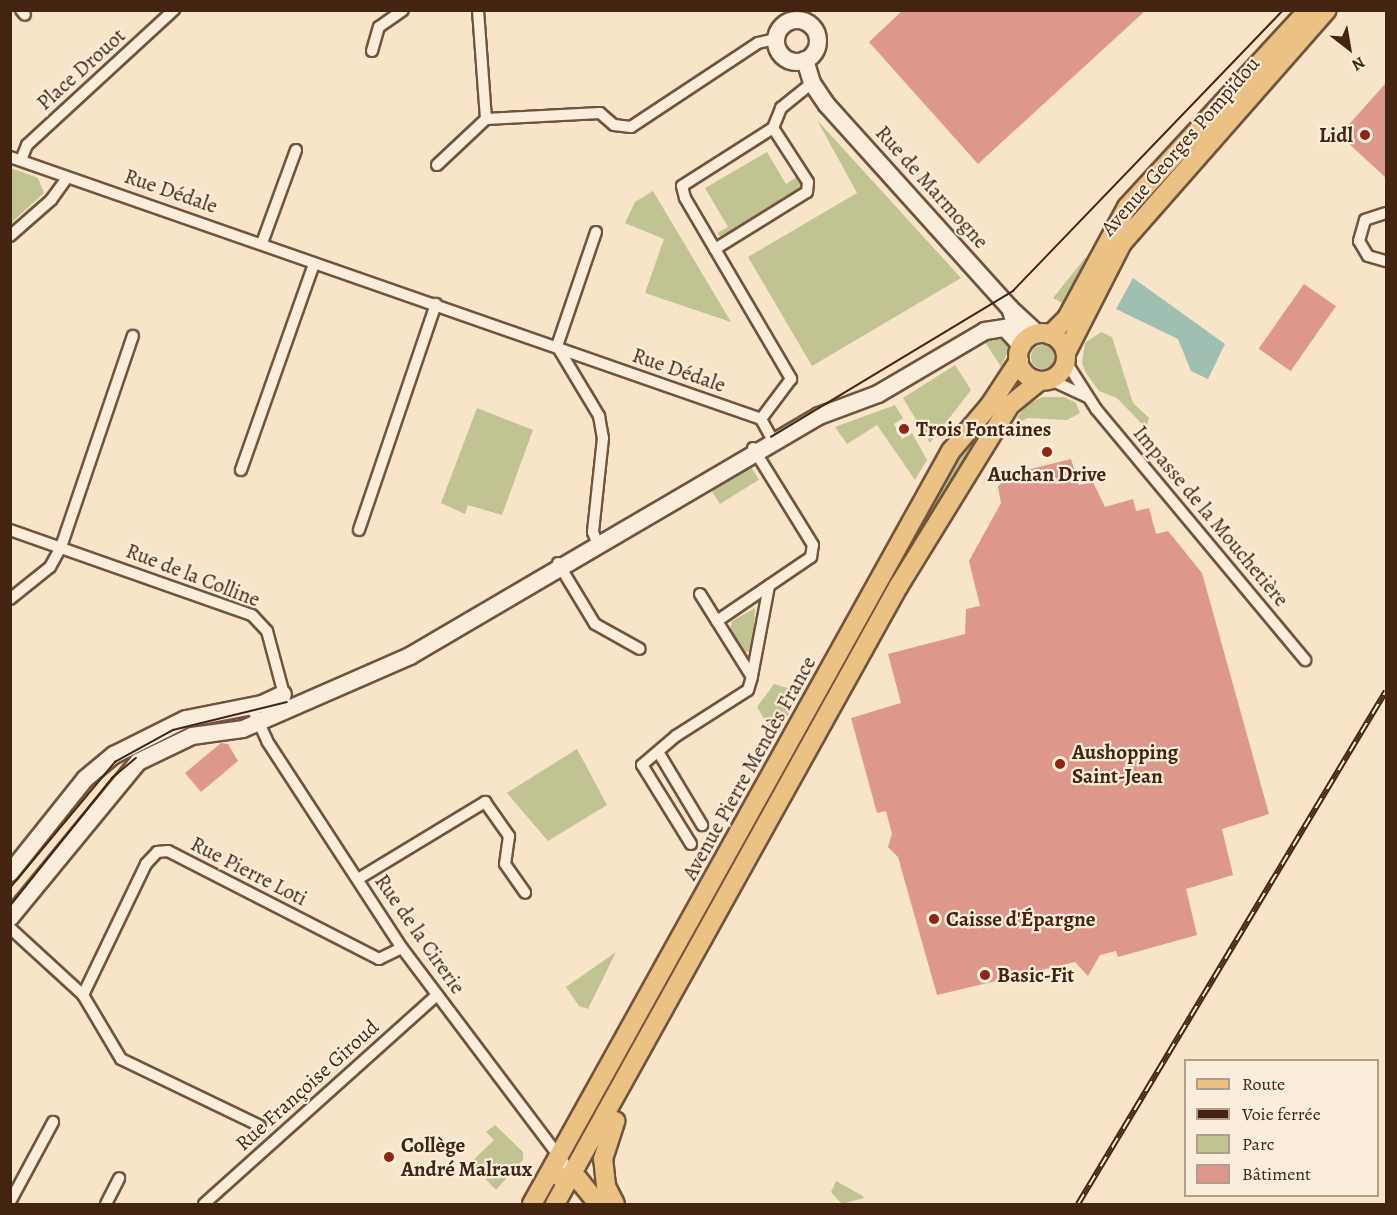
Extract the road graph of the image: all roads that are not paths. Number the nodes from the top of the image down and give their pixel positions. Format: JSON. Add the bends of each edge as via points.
{"nodes":[{"id":1,"x":174,"y":10,"type":"edge"},
{"id":2,"x":403,"y":10,"type":"edge"},
{"id":3,"x":478,"y":10,"type":"edge"},
{"id":4,"x":1308,"y":10,"type":"edge"},
{"id":5,"x":1328,"y":10,"type":"edge"},
{"id":6,"x":807,"y":16,"type":"edge"},
{"id":7,"x":777,"y":39,"type":"junction"},
{"id":8,"x":372,"y":51,"type":"dead end"},
{"id":9,"x":805,"y":60,"type":"junction"},
{"id":10,"x":812,"y":83,"type":"junction"},
{"id":11,"x":486,"y":119,"type":"junction"},
{"id":12,"x":773,"y":128,"type":"junction"},
{"id":13,"x":296,"y":150,"type":"dead end"},
{"id":14,"x":16,"y":159,"type":"edge"},
{"id":15,"x":437,"y":165,"type":"dead end"},
{"id":16,"x":67,"y":177,"type":"junction"},
{"id":17,"x":1386,"y":213,"type":"edge"},
{"id":18,"x":596,"y":232,"type":"dead end"},
{"id":19,"x":10,"y":236,"type":"edge"},
{"id":20,"x":262,"y":243,"type":"junction"},
{"id":21,"x":715,"y":249,"type":"junction"},
{"id":22,"x":1386,"y":261,"type":"edge"},
{"id":23,"x":314,"y":264,"type":"junction"},
{"id":24,"x":436,"y":304,"type":"junction"},
{"id":25,"x":1011,"y":308,"type":"junction"},
{"id":26,"x":1044,"y":334,"type":"junction"},
{"id":27,"x":134,"y":336,"type":"dead end"},
{"id":28,"x":557,"y":346,"type":"junction"},
{"id":29,"x":1020,"y":353,"type":"junction"},
{"id":30,"x":1066,"y":357,"type":"junction"},
{"id":31,"x":1045,"y":380,"type":"junction"},
{"id":32,"x":1087,"y":397,"type":"junction"},
{"id":33,"x":761,"y":419,"type":"junction"},
{"id":34,"x":766,"y":444,"type":"junction"},
{"id":35,"x":241,"y":470,"type":"dead end"},
{"id":36,"x":10,"y":530,"type":"edge"},
{"id":37,"x":359,"y":530,"type":"dead end"},
{"id":38,"x":597,"y":543,"type":"junction"},
{"id":39,"x":61,"y":547,"type":"junction"},
{"id":40,"x":560,"y":565,"type":"junction"},
{"id":41,"x":770,"y":586,"type":"junction"},
{"id":42,"x":700,"y":594,"type":"dead end"},
{"id":43,"x":10,"y":599,"type":"edge"},
{"id":44,"x":717,"y":621,"type":"junction"},
{"id":45,"x":640,"y":649,"type":"dead end"},
{"id":46,"x":1305,"y":660,"type":"dead end"},
{"id":47,"x":752,"y":676,"type":"junction"},
{"id":48,"x":286,"y":701,"type":"junction"},
{"id":49,"x":251,"y":706,"type":"junction"},
{"id":50,"x":266,"y":717,"type":"junction"},
{"id":51,"x":660,"y":755,"type":"junction"},
{"id":52,"x":702,"y":825,"type":"dead end"},
{"id":53,"x":691,"y":844,"type":"dead end"},
{"id":54,"x":10,"y":873,"type":"edge"},
{"id":55,"x":358,"y":879,"type":"junction"},
{"id":56,"x":525,"y":893,"type":"dead end"},
{"id":57,"x":10,"y":918,"type":"edge"},
{"id":58,"x":10,"y":928,"type":"edge"},
{"id":59,"x":402,"y":948,"type":"junction"},
{"id":60,"x":83,"y":995,"type":"junction"},
{"id":61,"x":437,"y":995,"type":"junction"},
{"id":62,"x":636,"y":1061,"type":"junction"},
{"id":63,"x":53,"y":1122,"type":"dead end"},
{"id":64,"x":260,"y":1126,"type":"dead end"},
{"id":65,"x":558,"y":1154,"type":"junction"},
{"id":66,"x":572,"y":1174,"type":"junction"},
{"id":67,"x":119,"y":1178,"type":"dead end"},
{"id":68,"x":545,"y":1179,"type":"junction"},
{"id":69,"x":10,"y":1202,"type":"edge"},
{"id":70,"x":106,"y":1204,"type":"edge"},
{"id":71,"x":204,"y":1204,"type":"edge"},
{"id":72,"x":532,"y":1204,"type":"edge"},
{"id":73,"x":555,"y":1204,"type":"edge"},
{"id":74,"x":598,"y":1204,"type":"edge"},
{"id":75,"x":615,"y":1204,"type":"edge"}],
"edges":[{"from":1,"to":14,"type":"street","name":"Place Drouot"},
{"from":2,"to":8,"type":"street","via":[[379,27]]},
{"from":3,"to":11,"type":"street"},
{"from":4,"to":26,"type":"main road","name":"Avenue Georges Pompidou","via":[[1126,207],[1067,318]]},
{"from":5,"to":30,"type":"main road","name":"Avenue Georges Pompidou","via":[[1122,243]]},
{"from":6,"to":7,"type":"street","via":[[786,24]]},
{"from":6,"to":9,"type":"street","via":[[818,40],[815,52]]},
{"from":7,"to":9,"type":"street","via":[[785,58]]},
{"from":7,"to":11,"type":"street","via":[[758,43],[631,127],[614,125],[600,113]]},
{"from":9,"to":10,"type":"street","name":"Rue de Marmogne"},
{"from":10,"to":12,"type":"street","via":[[781,108]]},
{"from":10,"to":25,"type":"street","name":"Rue de Marmogne"},
{"from":11,"to":15,"type":"street"},
{"from":12,"to":21,"type":"street","via":[[682,186]]},
{"from":12,"to":21,"type":"street","via":[[808,182],[807,192]]},
{"from":13,"to":20,"type":"street"},
{"from":14,"to":16,"type":"street","name":"Rue Dédale"},
{"from":16,"to":19,"type":"street","via":[[51,200]]},
{"from":16,"to":20,"type":"street","name":"Rue Dédale"},
{"from":17,"to":22,"type":"street","via":[[1365,220],[1359,240],[1368,256]]},
{"from":18,"to":28,"type":"street"},
{"from":20,"to":23,"type":"street","name":"Rue Dédale"},
{"from":21,"to":33,"type":"street","via":[[791,379]]},
{"from":23,"to":24,"type":"street","name":"Rue Dédale"},
{"from":23,"to":35,"type":"street"},
{"from":24,"to":28,"type":"street","name":"Rue Dédale"},
{"from":24,"to":37,"type":"street"},
{"from":25,"to":26,"type":"street"},
{"from":25,"to":29,"type":"street","name":"Rue de Marmogne"},
{"from":26,"to":29,"type":"main road","name":"Avenue Pierre Mendès France"},
{"from":26,"to":30,"type":"main road"},
{"from":27,"to":39,"type":"street"},
{"from":28,"to":33,"type":"street","name":"Rue Dédale"},
{"from":28,"to":38,"type":"street","via":[[592,399],[603,438]]},
{"from":29,"to":31,"type":"main road","via":[[1028,377]]},
{"from":29,"to":34,"type":"street","via":[[998,327],[878,394],[831,410]]},
{"from":29,"to":65,"type":"main road","name":"Avenue Pierre Mendès France","via":[[990,405],[951,452]]},
{"from":30,"to":31,"type":"main road","name":"Avenue Pierre Mendès France"},
{"from":30,"to":32,"type":"street","name":"Impasse de la Mouchetière"},
{"from":31,"to":32,"type":"street","name":"Impasse de la Mouchetière"},
{"from":31,"to":62,"type":"main road","name":"Avenue Pierre Mendès France","via":[[1011,405],[898,587]]},
{"from":32,"to":46,"type":"street","name":"Impasse de la Mouchetière"},
{"from":33,"to":34,"type":"street"},
{"from":34,"to":38,"type":"street"},
{"from":34,"to":41,"type":"street","via":[[813,545],[811,557]]},
{"from":36,"to":39,"type":"street","name":"Rue de la Colline"},
{"from":38,"to":40,"type":"street"},
{"from":39,"to":43,"type":"street","via":[[50,567]]},
{"from":39,"to":48,"type":"street","name":"Rue de la Colline","via":[[252,615],[267,631]]},
{"from":40,"to":45,"type":"street","via":[[595,624]]},
{"from":40,"to":48,"type":"street","via":[[410,656]]},
{"from":41,"to":44,"type":"street"},
{"from":41,"to":47,"type":"street"},
{"from":42,"to":44,"type":"street"},
{"from":44,"to":47,"type":"street"},
{"from":47,"to":51,"type":"street","via":[[748,690],[676,736]]},
{"from":48,"to":49,"type":"street"},
{"from":48,"to":50,"type":"street"},
{"from":49,"to":50,"type":"street","name":"Rue de la Cirerie"},
{"from":49,"to":54,"type":"street","via":[[176,723],[103,762]]},
{"from":50,"to":55,"type":"street","name":"Rue de la Cirerie"},
{"from":50,"to":57,"type":"street","via":[[243,729],[192,736],[138,762]]},
{"from":51,"to":52,"type":"street"},
{"from":51,"to":53,"type":"street","via":[[642,765]]},
{"from":55,"to":56,"type":"street","via":[[485,802],[509,836],[505,864]]},
{"from":55,"to":59,"type":"street","name":"Rue de la Cirerie"},
{"from":58,"to":60,"type":"street"},
{"from":59,"to":60,"type":"street","name":"Rue Pierre Loti","via":[[379,959],[168,852],[157,852],[146,864]]},
{"from":59,"to":61,"type":"street","name":"Rue de la Cirerie"},
{"from":60,"to":64,"type":"street","via":[[122,1059]]},
{"from":61,"to":65,"type":"street","name":"Rue de la Cirerie"},
{"from":61,"to":71,"type":"street","name":"Rue Françoise Giroud"},
{"from":62,"to":66,"type":"main road","name":"Avenue Pierre Mendès France"},
{"from":62,"to":75,"type":"main road","via":[[635,1084],[606,1139],[603,1159],[606,1186]]},
{"from":63,"to":69,"type":"street"},
{"from":65,"to":66,"type":"street","name":"Rue de la Cirerie"},
{"from":65,"to":68,"type":"main road","name":"Avenue Pierre Mendès France"},
{"from":66,"to":68,"type":"main road"},
{"from":66,"to":73,"type":"main road","name":"Avenue Pierre Mendès France"},
{"from":66,"to":74,"type":"main road"},
{"from":67,"to":70,"type":"street"},
{"from":68,"to":72,"type":"main road","name":"Avenue Pierre Mendès France"}]}
